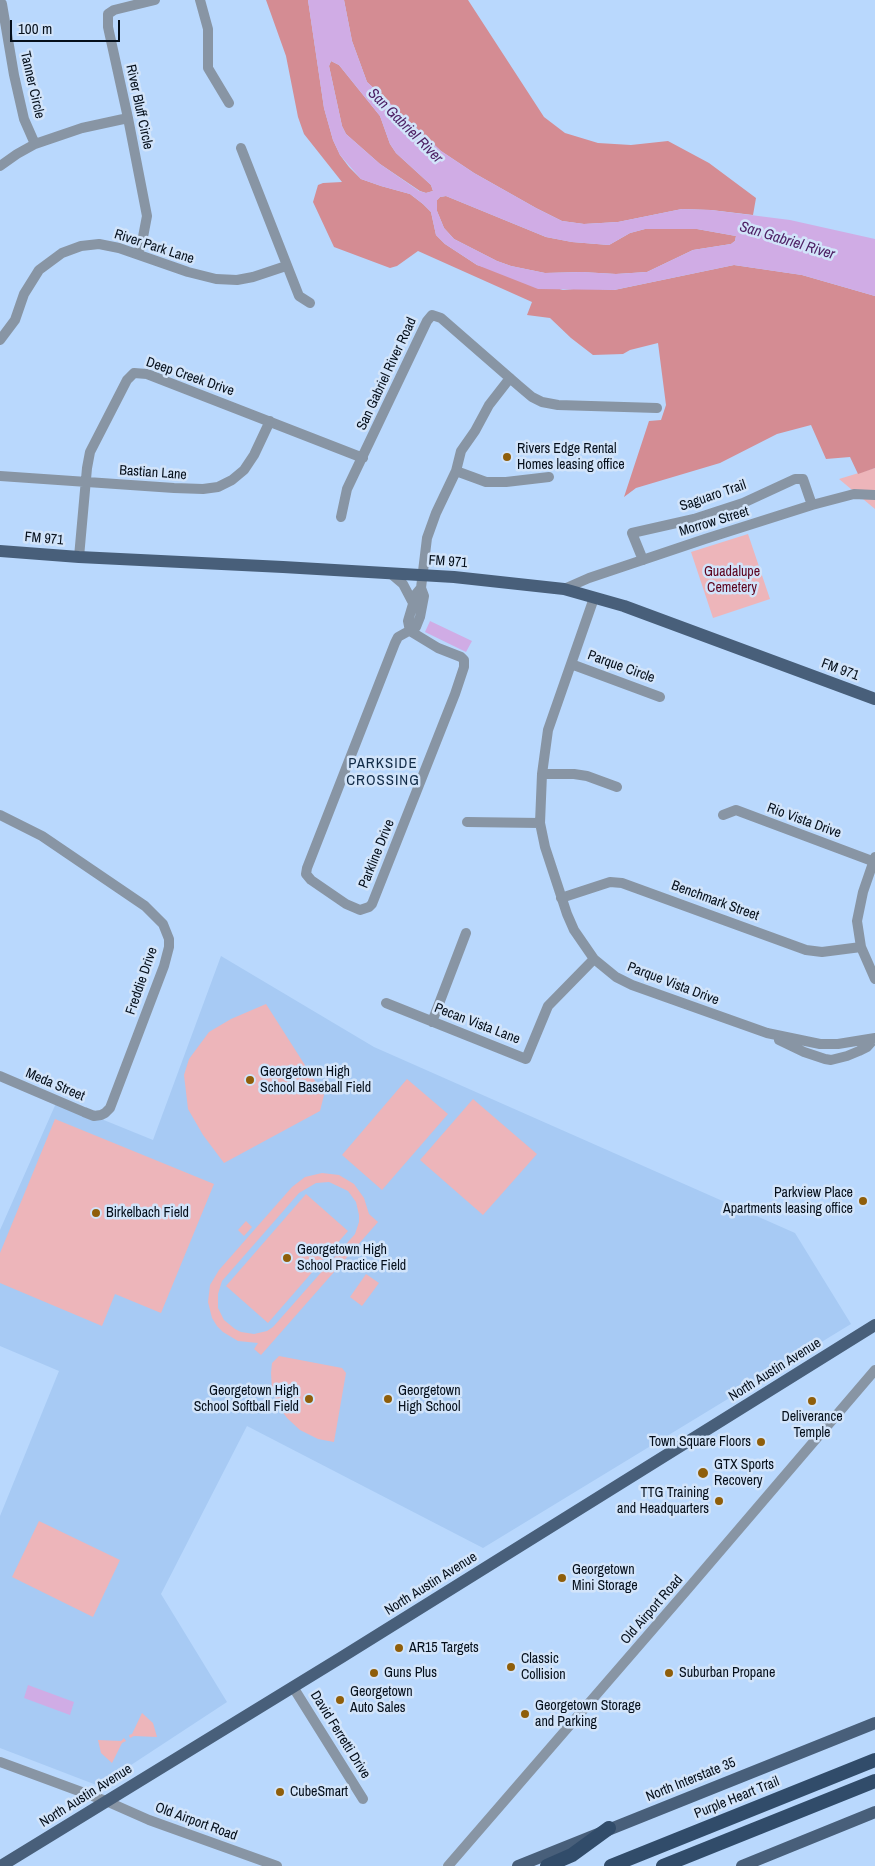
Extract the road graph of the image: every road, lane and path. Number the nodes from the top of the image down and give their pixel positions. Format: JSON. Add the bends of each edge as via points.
{"nodes":[{"id":1,"x":154,"y":0,"type":"edge"},
{"id":2,"x":200,"y":0,"type":"edge"},
{"id":3,"x":0,"y":4,"type":"edge"},
{"id":4,"x":229,"y":103,"type":"dead end"},
{"id":5,"x":128,"y":118,"type":"junction"},
{"id":6,"x":35,"y":144,"type":"junction"},
{"id":7,"x":242,"y":148,"type":"dead end"},
{"id":8,"x":0,"y":166,"type":"edge"},
{"id":9,"x":138,"y":254,"type":"junction"},
{"id":10,"x":286,"y":266,"type":"junction"},
{"id":11,"x":310,"y":303,"type":"dead end"},
{"id":12,"x":0,"y":340,"type":"edge"},
{"id":13,"x":510,"y":378,"type":"junction"},
{"id":14,"x":657,"y":408,"type":"dead end"},
{"id":15,"x":270,"y":421,"type":"junction"},
{"id":16,"x":363,"y":458,"type":"junction"},
{"id":17,"x":456,"y":471,"type":"junction"},
{"id":18,"x":0,"y":476,"type":"edge"},
{"id":19,"x":549,"y":477,"type":"dead end"},
{"id":20,"x":86,"y":482,"type":"junction"},
{"id":21,"x":875,"y":495,"type":"edge"},
{"id":22,"x":812,"y":505,"type":"junction"},
{"id":23,"x":341,"y":517,"type":"dead end"},
{"id":24,"x":0,"y":551,"type":"edge"},
{"id":25,"x":79,"y":557,"type":"junction"},
{"id":26,"x":643,"y":560,"type":"junction"},
{"id":27,"x":390,"y":573,"type":"junction"},
{"id":28,"x":422,"y":582,"type":"junction"},
{"id":29,"x":564,"y":589,"type":"junction"},
{"id":30,"x":594,"y":598,"type":"junction"},
{"id":31,"x":413,"y":603,"type":"junction"},
{"id":32,"x":410,"y":631,"type":"junction"},
{"id":33,"x":571,"y":664,"type":"junction"},
{"id":34,"x":660,"y":697,"type":"dead end"},
{"id":35,"x":875,"y":699,"type":"edge"},
{"id":36,"x":542,"y":774,"type":"junction"},
{"id":37,"x":617,"y":787,"type":"dead end"},
{"id":38,"x":0,"y":815,"type":"edge"},
{"id":39,"x":723,"y":815,"type":"dead end"},
{"id":40,"x":467,"y":822,"type":"dead end"},
{"id":41,"x":540,"y":824,"type":"junction"},
{"id":42,"x":875,"y":860,"type":"edge"},
{"id":43,"x":561,"y":898,"type":"junction"},
{"id":44,"x":466,"y":933,"type":"dead end"},
{"id":45,"x":861,"y":947,"type":"junction"},
{"id":46,"x":594,"y":959,"type":"junction"},
{"id":47,"x":875,"y":980,"type":"edge"},
{"id":48,"x":386,"y":1003,"type":"dead end"},
{"id":49,"x":432,"y":1022,"type":"junction"},
{"id":50,"x":768,"y":1033,"type":"junction"},
{"id":51,"x":875,"y":1038,"type":"edge"},
{"id":52,"x":0,"y":1076,"type":"edge"},
{"id":53,"x":101,"y":1115,"type":"joint"},
{"id":54,"x":875,"y":1325,"type":"edge"},
{"id":55,"x":875,"y":1370,"type":"edge"},
{"id":56,"x":293,"y":1687,"type":"junction"},
{"id":57,"x":875,"y":1723,"type":"edge"},
{"id":58,"x":875,"y":1760,"type":"edge"},
{"id":59,"x":0,"y":1762,"type":"edge"},
{"id":60,"x":875,"y":1781,"type":"edge"},
{"id":61,"x":363,"y":1799,"type":"dead end"},
{"id":62,"x":106,"y":1801,"type":"junction"},
{"id":63,"x":875,"y":1812,"type":"edge"},
{"id":64,"x":610,"y":1828,"type":"junction"},
{"id":65,"x":1,"y":1866,"type":"edge"},
{"id":66,"x":277,"y":1866,"type":"edge"},
{"id":67,"x":448,"y":1866,"type":"edge"},
{"id":68,"x":518,"y":1866,"type":"edge"},
{"id":69,"x":547,"y":1866,"type":"edge"},
{"id":70,"x":611,"y":1866,"type":"edge"},
{"id":71,"x":663,"y":1866,"type":"edge"},
{"id":72,"x":742,"y":1866,"type":"edge"}],
"edges":[{"from":1,"to":5,"type":"street","name":"River Bluff Circle","via":[[108,14],[108,28]]},
{"from":2,"to":4,"type":"street","via":[[208,29],[208,68]]},
{"from":3,"to":6,"type":"street","name":"Tanner Circle","via":[[22,110]]},
{"from":5,"to":6,"type":"street","via":[[82,128]]},
{"from":5,"to":9,"type":"street","name":"River Bluff Circle","via":[[147,216]]},
{"from":6,"to":8,"type":"street"},
{"from":7,"to":10,"type":"street"},
{"from":9,"to":10,"type":"street","name":"River Park Lane","via":[[216,279],[253,277]]},
{"from":9,"to":12,"type":"street","name":"River Park Lane","via":[[99,244],[62,253],[39,270],[24,294],[15,320]]},
{"from":10,"to":11,"type":"street","via":[[299,296]]},
{"from":13,"to":14,"type":"street","name":"San Gabriel River Road","via":[[532,396],[550,403]]},
{"from":13,"to":16,"type":"street","name":"San Gabriel River Road","via":[[442,318],[432,315]]},
{"from":13,"to":17,"type":"street","via":[[464,445]]},
{"from":15,"to":16,"type":"street","name":"Deep Creek Drive"},
{"from":15,"to":20,"type":"street","name":"Bastian Lane","via":[[244,470],[218,487],[193,489]]},
{"from":15,"to":20,"type":"street","name":"Deep Creek Drive","via":[[147,374],[134,373],[127,380],[90,452]]},
{"from":16,"to":23,"type":"street","name":"San Gabriel River Road","via":[[347,488]]},
{"from":17,"to":19,"type":"street","via":[[486,482]]},
{"from":17,"to":28,"type":"street","via":[[427,538]]},
{"from":18,"to":20,"type":"street","name":"Bastian Lane"},
{"from":20,"to":25,"type":"street","name":"Deep Creek Drive"},
{"from":21,"to":22,"type":"street","name":"Morrow Street","via":[[854,494]]},
{"from":22,"to":26,"type":"street","name":"Morrow Street"},
{"from":22,"to":26,"type":"street","name":"Saguaro Trail","via":[[803,479],[795,479],[743,503],[694,519],[632,533]]},
{"from":24,"to":25,"type":"main road","name":"FM 971","number":"FM 971"},
{"from":25,"to":27,"type":"main road","name":"FM 971","number":"FM 971"},
{"from":26,"to":29,"type":"street","name":"Morrow Street"},
{"from":27,"to":28,"type":"main road","name":"FM 971","number":"FM 971"},
{"from":27,"to":31,"type":"street","via":[[403,584]]},
{"from":28,"to":29,"type":"main road","name":"FM 971","number":"FM 971","via":[[477,579]]},
{"from":28,"to":31,"type":"street"},
{"from":28,"to":32,"type":"street","name":"Parkline Drive","via":[[423,606],[416,627]]},
{"from":29,"to":30,"type":"main road","name":"FM 971","number":"FM 971"},
{"from":30,"to":33,"type":"street","name":"Parque Vista Drive"},
{"from":30,"to":35,"type":"main road","name":"FM 971","number":"FM 971"},
{"from":31,"to":32,"type":"street","via":[[408,622]]},
{"from":32,"to":32,"type":"street","name":"Parkline Drive","via":[[461,657],[464,667],[372,904],[360,910],[311,880],[306,874],[307,868],[395,642]]},
{"from":33,"to":34,"type":"street","name":"Parque Circle"},
{"from":33,"to":36,"type":"street","name":"Parque Vista Drive","via":[[548,730]]},
{"from":36,"to":37,"type":"street","via":[[587,776]]},
{"from":36,"to":41,"type":"street","name":"Parque Vista Drive"},
{"from":38,"to":53,"type":"street","name":"Freddie Drive","via":[[42,836],[145,906],[155,914],[166,931],[169,947],[164,966],[110,1108]]},
{"from":39,"to":42,"type":"street","name":"Rio Vista Drive","via":[[736,810]]},
{"from":40,"to":41,"type":"street"},
{"from":41,"to":43,"type":"street","name":"Parque Vista Drive"},
{"from":42,"to":45,"type":"street","via":[[866,880],[857,921]]},
{"from":43,"to":45,"type":"street","name":"Benchmark Street","via":[[610,882],[622,883],[806,950],[822,952]]},
{"from":43,"to":46,"type":"street","name":"Parque Vista Drive","via":[[574,930]]},
{"from":44,"to":49,"type":"street"},
{"from":45,"to":47,"type":"street"},
{"from":46,"to":49,"type":"street","name":"Pecan Vista Lane","via":[[548,1006],[526,1059]]},
{"from":46,"to":50,"type":"street","name":"Parque Vista Drive","via":[[632,985]]},
{"from":48,"to":49,"type":"street","name":"Pecan Vista Lane"},
{"from":50,"to":51,"type":"street","name":"Parque Vista Drive","via":[[820,1044]]},
{"from":50,"to":51,"type":"street","name":"Parque Vista Drive","via":[[804,1052],[831,1060],[853,1054],[867,1047]]},
{"from":52,"to":53,"type":"street","name":"Meda Street","via":[[94,1116]]},
{"from":54,"to":56,"type":"main road","name":"North Austin Avenue"},
{"from":55,"to":67,"type":"street","name":"Old Airport Road"},
{"from":56,"to":61,"type":"street","name":"David Ferretti Drive"},
{"from":56,"to":62,"type":"main road","name":"North Austin Avenue"},
{"from":57,"to":64,"type":"main road","name":"North Interstate 35"},
{"from":58,"to":70,"type":"highway","name":"Purple Heart Trail"},
{"from":59,"to":62,"type":"street","name":"Old Airport Road"},
{"from":60,"to":71,"type":"highway"},
{"from":62,"to":65,"type":"main road","name":"North Austin Avenue"},
{"from":62,"to":66,"type":"street","name":"Old Airport Road"},
{"from":63,"to":72,"type":"main road"},
{"from":64,"to":68,"type":"main road","name":"North Interstate 35"},
{"from":64,"to":69,"type":"highway","via":[[572,1855]]}]}
